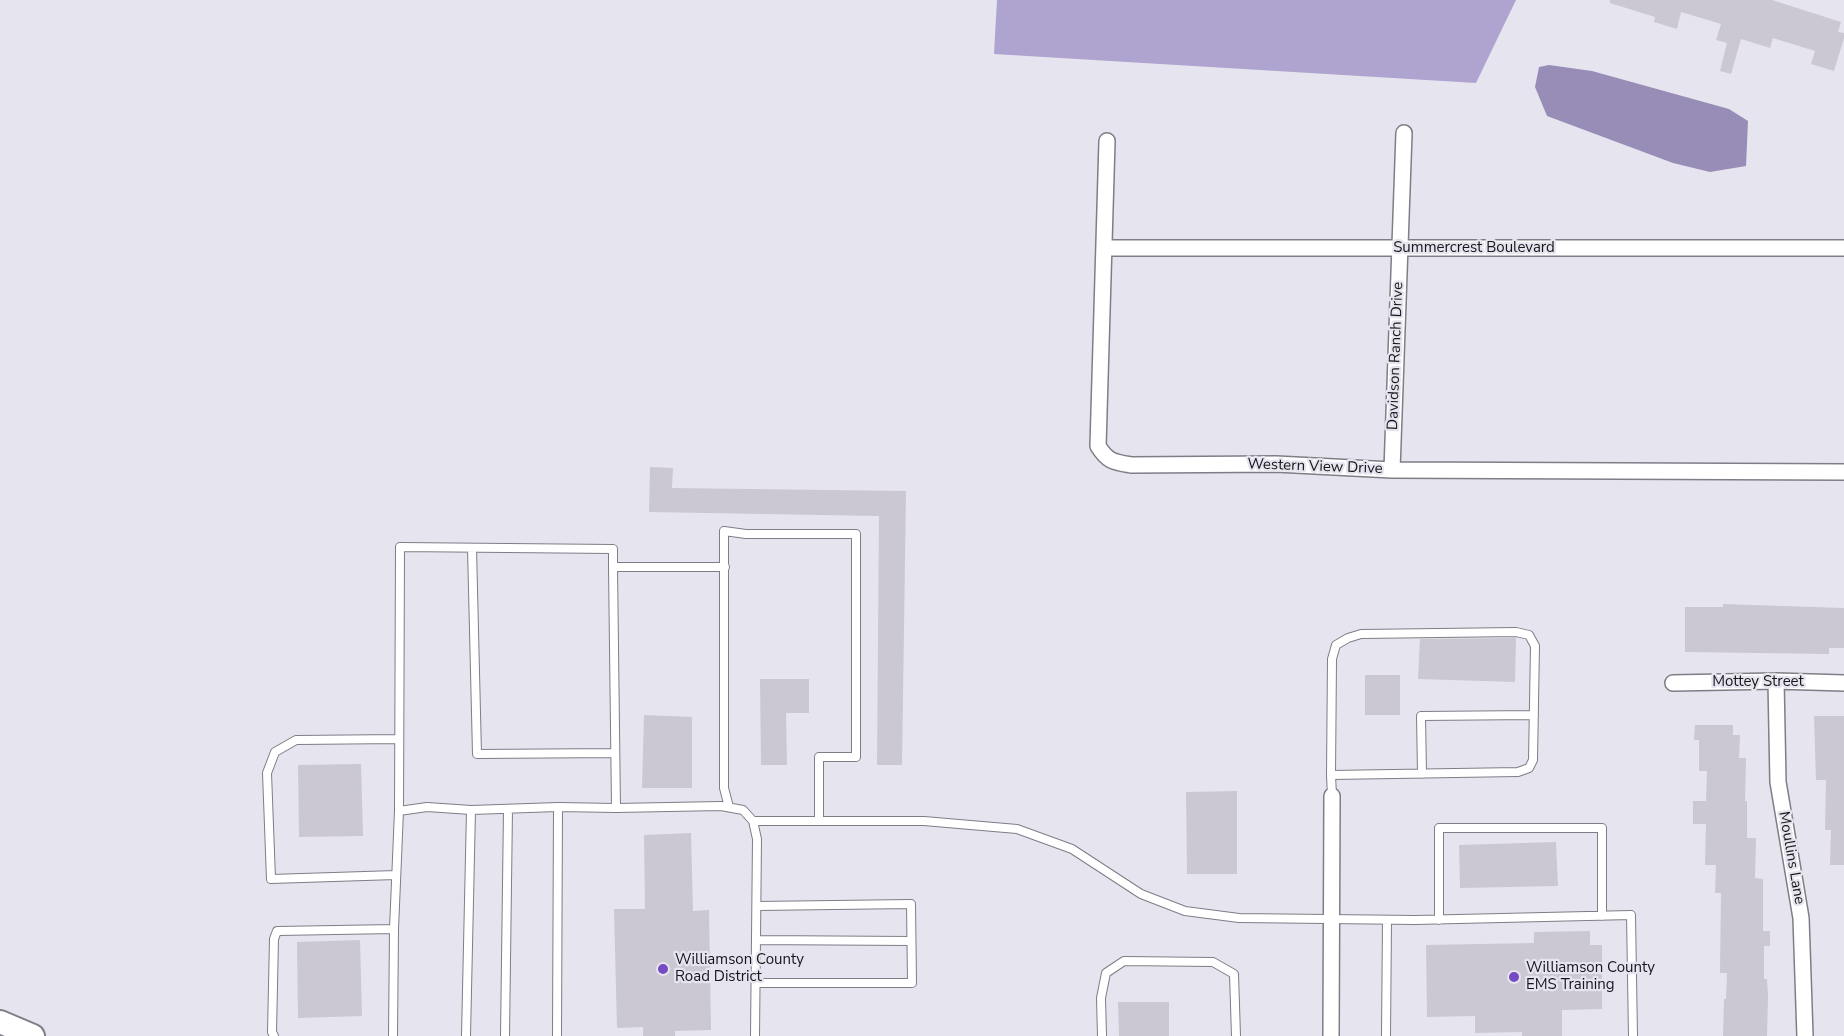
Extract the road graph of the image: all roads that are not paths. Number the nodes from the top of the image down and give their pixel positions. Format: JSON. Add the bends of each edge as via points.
{"nodes":[{"id":1,"x":1404,"y":133,"type":"dead end"},
{"id":2,"x":1107,"y":141,"type":"dead end"},
{"id":3,"x":1400,"y":247,"type":"junction"},
{"id":4,"x":1105,"y":248,"type":"junction"},
{"id":5,"x":1844,"y":248,"type":"edge"},
{"id":6,"x":1392,"y":470,"type":"junction"},
{"id":7,"x":1844,"y":472,"type":"edge"},
{"id":8,"x":472,"y":548,"type":"junction"},
{"id":9,"x":613,"y":567,"type":"junction"},
{"id":10,"x":724,"y":567,"type":"junction"},
{"id":11,"x":1776,"y":681,"type":"junction"},
{"id":12,"x":1844,"y":682,"type":"edge"},
{"id":13,"x":1672,"y":683,"type":"dead end"},
{"id":14,"x":1534,"y":715,"type":"junction"},
{"id":15,"x":399,"y":739,"type":"junction"},
{"id":16,"x":615,"y":753,"type":"junction"},
{"id":17,"x":1422,"y":774,"type":"junction"},
{"id":18,"x":1331,"y":775,"type":"junction"},
{"id":19,"x":1332,"y":796,"type":"joint"},
{"id":20,"x":558,"y":807,"type":"junction"},
{"id":21,"x":729,"y":807,"type":"junction"},
{"id":22,"x":616,"y":808,"type":"junction"},
{"id":23,"x":508,"y":809,"type":"junction"},
{"id":24,"x":471,"y":810,"type":"junction"},
{"id":25,"x":399,"y":811,"type":"junction"},
{"id":26,"x":753,"y":821,"type":"junction"},
{"id":27,"x":819,"y":821,"type":"junction"},
{"id":28,"x":396,"y":876,"type":"junction"},
{"id":29,"x":757,"y":906,"type":"junction"},
{"id":30,"x":1602,"y":916,"type":"junction"},
{"id":31,"x":1331,"y":919,"type":"junction"},
{"id":32,"x":1387,"y":920,"type":"junction"},
{"id":33,"x":1439,"y":920,"type":"junction"},
{"id":34,"x":394,"y":929,"type":"junction"},
{"id":35,"x":756,"y":940,"type":"junction"},
{"id":36,"x":912,"y":941,"type":"junction"},
{"id":37,"x":756,"y":983,"type":"junction"},
{"id":38,"x":0,"y":1022,"type":"edge"},
{"id":39,"x":33,"y":1036,"type":"edge"},
{"id":40,"x":274,"y":1036,"type":"edge"},
{"id":41,"x":393,"y":1036,"type":"edge"},
{"id":42,"x":466,"y":1036,"type":"edge"},
{"id":43,"x":505,"y":1036,"type":"edge"},
{"id":44,"x":557,"y":1036,"type":"edge"},
{"id":45,"x":755,"y":1036,"type":"edge"},
{"id":46,"x":1102,"y":1036,"type":"edge"},
{"id":47,"x":1236,"y":1036,"type":"edge"},
{"id":48,"x":1331,"y":1036,"type":"edge"},
{"id":49,"x":1386,"y":1036,"type":"edge"},
{"id":50,"x":1633,"y":1036,"type":"edge"},
{"id":51,"x":1805,"y":1036,"type":"edge"}],
"edges":[{"from":1,"to":3,"type":"street","name":"Davidson Ranch Drive"},
{"from":2,"to":4,"type":"street","name":"Western View Drive"},
{"from":3,"to":4,"type":"street","name":"Summercrest Boulevard"},
{"from":3,"to":5,"type":"street","name":"Summercrest Boulevard"},
{"from":3,"to":6,"type":"street","name":"Davidson Ranch Drive"},
{"from":4,"to":6,"type":"street","name":"Western View Drive","via":[[1098,446],[1104,456],[1131,465],[1276,464]]},
{"from":6,"to":7,"type":"street","name":"Western View Drive"},
{"from":8,"to":9,"type":"lane","via":[[613,549]]},
{"from":8,"to":15,"type":"lane","via":[[400,547]]},
{"from":8,"to":16,"type":"lane","via":[[477,754]]},
{"from":9,"to":10,"type":"lane"},
{"from":9,"to":16,"type":"lane"},
{"from":10,"to":21,"type":"lane","via":[[724,788]]},
{"from":10,"to":27,"type":"lane","via":[[724,531],[856,534],[856,757],[819,757]]},
{"from":11,"to":12,"type":"street","name":"Mottey Street"},
{"from":11,"to":13,"type":"street","name":"Mottey Street"},
{"from":11,"to":51,"type":"street","name":"Moullins Lane","via":[[1778,782],[1801,918]]},
{"from":14,"to":17,"type":"lane","via":[[1533,760],[1529,768],[1518,772]]},
{"from":14,"to":17,"type":"lane","via":[[1421,716]]},
{"from":14,"to":18,"type":"lane","via":[[1536,646],[1529,635],[1361,634],[1336,645],[1332,659]]},
{"from":15,"to":25,"type":"lane"},
{"from":15,"to":28,"type":"lane","via":[[296,740],[275,752],[267,773],[271,879]]},
{"from":16,"to":22,"type":"lane"},
{"from":17,"to":18,"type":"lane"},
{"from":18,"to":19,"type":"lane"},
{"from":19,"to":31,"type":"street"},
{"from":20,"to":22,"type":"lane"},
{"from":20,"to":23,"type":"lane"},
{"from":20,"to":44,"type":"lane"},
{"from":21,"to":22,"type":"lane"},
{"from":21,"to":26,"type":"lane","via":[[743,810]]},
{"from":23,"to":24,"type":"lane"},
{"from":23,"to":43,"type":"lane"},
{"from":24,"to":25,"type":"lane","via":[[428,807]]},
{"from":24,"to":42,"type":"lane"},
{"from":25,"to":28,"type":"lane"},
{"from":26,"to":27,"type":"lane"},
{"from":26,"to":29,"type":"lane","via":[[757,839]]},
{"from":27,"to":31,"type":"lane","via":[[924,821],[1017,829],[1072,849],[1142,894],[1185,911],[1239,918]]},
{"from":28,"to":34,"type":"lane"},
{"from":29,"to":35,"type":"lane"},
{"from":29,"to":36,"type":"lane","via":[[911,904]]},
{"from":30,"to":33,"type":"lane"},
{"from":30,"to":33,"type":"lane","via":[[1602,828],[1439,828]]},
{"from":30,"to":50,"type":"lane","via":[[1631,915]]},
{"from":31,"to":32,"type":"lane"},
{"from":31,"to":48,"type":"street"},
{"from":32,"to":33,"type":"lane"},
{"from":32,"to":49,"type":"lane"},
{"from":34,"to":40,"type":"lane","via":[[278,930],[274,939]]},
{"from":34,"to":41,"type":"lane"},
{"from":35,"to":36,"type":"lane"},
{"from":35,"to":37,"type":"lane"},
{"from":36,"to":37,"type":"lane","via":[[912,983]]},
{"from":37,"to":45,"type":"lane"},
{"from":38,"to":39,"type":"main road"},
{"from":46,"to":47,"type":"lane","via":[[1101,998],[1106,973],[1125,961],[1213,962],[1234,974]]}]}
